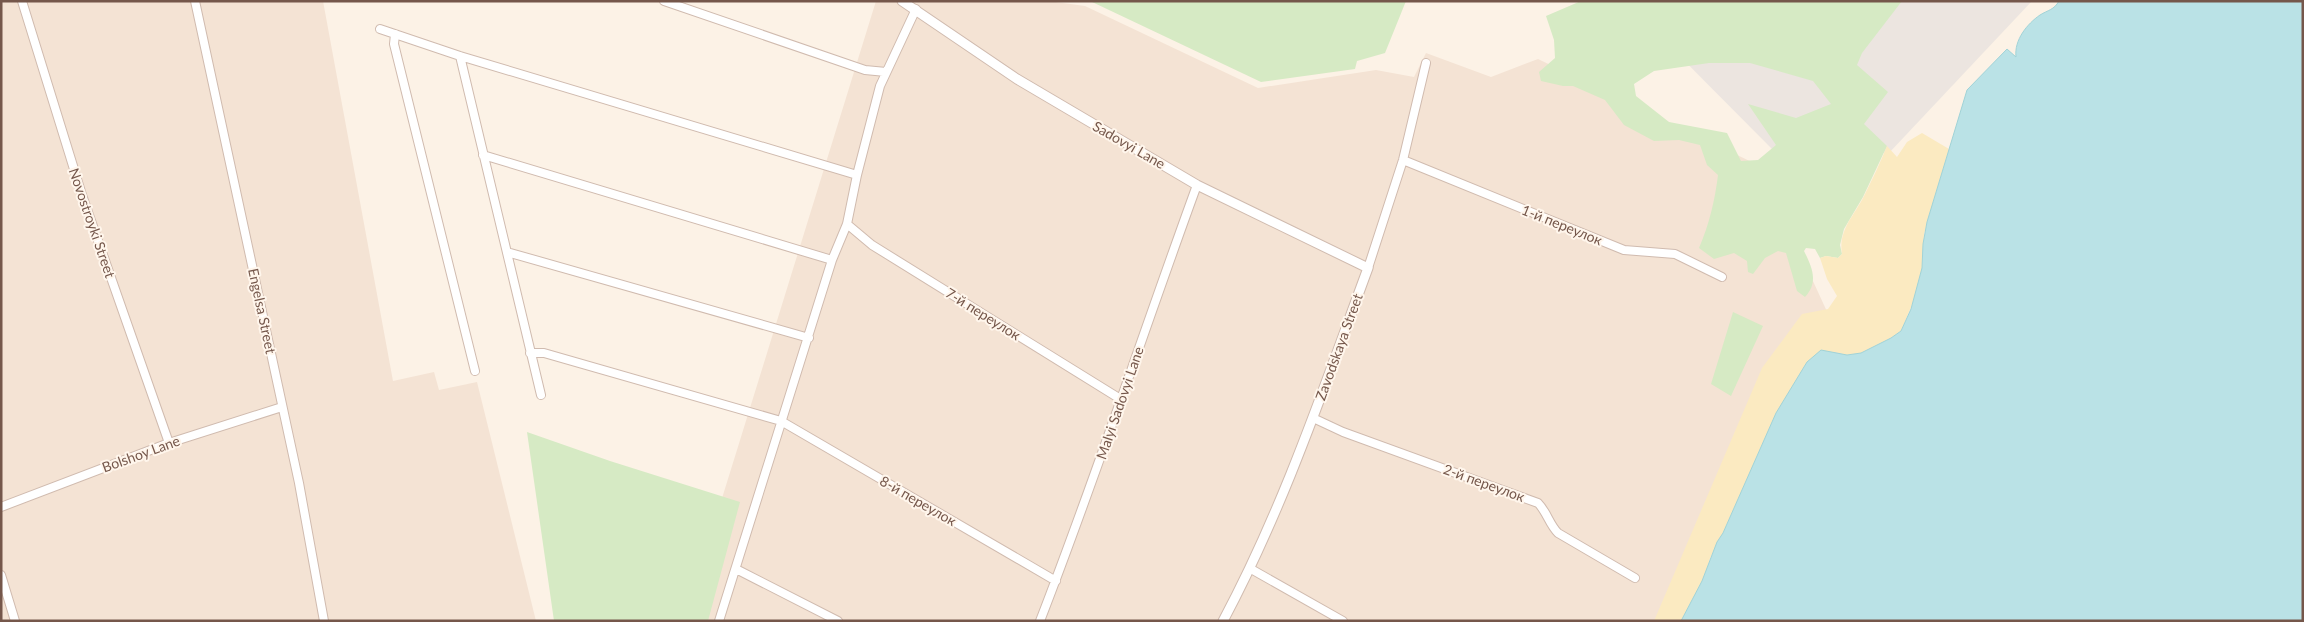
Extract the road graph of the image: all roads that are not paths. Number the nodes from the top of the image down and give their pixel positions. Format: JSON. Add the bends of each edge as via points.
{"nodes":[{"id":1,"x":22,"y":1,"type":"edge"},
{"id":2,"x":195,"y":1,"type":"edge"},
{"id":3,"x":664,"y":1,"type":"edge"},
{"id":4,"x":902,"y":1,"type":"edge"},
{"id":5,"x":916,"y":9,"type":"junction"},
{"id":6,"x":380,"y":29,"type":"dead end"},
{"id":7,"x":395,"y":34,"type":"junction"},
{"id":8,"x":460,"y":56,"type":"junction"},
{"id":9,"x":1426,"y":63,"type":"dead end"},
{"id":10,"x":886,"y":72,"type":"junction"},
{"id":11,"x":483,"y":155,"type":"junction"},
{"id":12,"x":1403,"y":160,"type":"junction"},
{"id":13,"x":857,"y":175,"type":"junction"},
{"id":14,"x":1197,"y":185,"type":"junction"},
{"id":15,"x":847,"y":224,"type":"junction"},
{"id":16,"x":506,"y":252,"type":"junction"},
{"id":17,"x":832,"y":260,"type":"junction"},
{"id":18,"x":1368,"y":268,"type":"junction"},
{"id":19,"x":1722,"y":277,"type":"dead end"},
{"id":20,"x":809,"y":338,"type":"junction"},
{"id":21,"x":530,"y":352,"type":"junction"},
{"id":22,"x":475,"y":371,"type":"dead end"},
{"id":23,"x":541,"y":395,"type":"dead end"},
{"id":24,"x":1122,"y":400,"type":"junction"},
{"id":25,"x":282,"y":407,"type":"junction"},
{"id":26,"x":1313,"y":418,"type":"junction"},
{"id":27,"x":781,"y":421,"type":"junction"},
{"id":28,"x":169,"y":443,"type":"junction"},
{"id":29,"x":1,"y":507,"type":"edge"},
{"id":30,"x":736,"y":569,"type":"junction"},
{"id":31,"x":1250,"y":569,"type":"junction"},
{"id":32,"x":1,"y":575,"type":"edge"},
{"id":33,"x":1635,"y":578,"type":"dead end"},
{"id":34,"x":1056,"y":581,"type":"junction"},
{"id":35,"x":15,"y":621,"type":"edge"},
{"id":36,"x":324,"y":621,"type":"edge"},
{"id":37,"x":719,"y":621,"type":"edge"},
{"id":38,"x":838,"y":621,"type":"edge"},
{"id":39,"x":1040,"y":621,"type":"edge"},
{"id":40,"x":1223,"y":621,"type":"edge"},
{"id":41,"x":1343,"y":621,"type":"edge"}],
"edges":[{"from":1,"to":28,"type":"street","name":"Novostroyki Street","via":[[82,195]]},
{"from":2,"to":25,"type":"street","name":"Engelsa Street"},
{"from":3,"to":10,"type":"street","via":[[865,70]]},
{"from":4,"to":5,"type":"street","name":"Sadovyi Lane"},
{"from":5,"to":10,"type":"street"},
{"from":5,"to":14,"type":"street","name":"Sadovyi Lane","via":[[1017,79]]},
{"from":6,"to":7,"type":"street"},
{"from":7,"to":8,"type":"street"},
{"from":7,"to":22,"type":"street","via":[[394,44]]},
{"from":8,"to":11,"type":"street"},
{"from":8,"to":13,"type":"street"},
{"from":9,"to":12,"type":"street","name":"Zavodskaya Street"},
{"from":10,"to":13,"type":"street"},
{"from":11,"to":16,"type":"street"},
{"from":11,"to":17,"type":"street"},
{"from":12,"to":18,"type":"street","name":"Zavodskaya Street"},
{"from":12,"to":19,"type":"street","name":"1-й переулок","via":[[1624,250],[1675,254]]},
{"from":13,"to":15,"type":"street"},
{"from":14,"to":18,"type":"street","name":"Sadovyi Lane"},
{"from":14,"to":24,"type":"street","name":"Malyi Sadovyi Lane"},
{"from":15,"to":17,"type":"street"},
{"from":15,"to":24,"type":"street","name":"7-й переулок","via":[[872,245]]},
{"from":16,"to":20,"type":"street"},
{"from":16,"to":21,"type":"street"},
{"from":17,"to":20,"type":"street"},
{"from":18,"to":26,"type":"street","name":"Zavodskaya Street"},
{"from":20,"to":27,"type":"street"},
{"from":21,"to":23,"type":"street"},
{"from":21,"to":27,"type":"street","name":"8-й переулок","via":[[544,353]]},
{"from":24,"to":34,"type":"street","name":"Malyi Sadovyi Lane"},
{"from":25,"to":28,"type":"street","name":"Bolshoy Lane"},
{"from":25,"to":36,"type":"street","name":"Engelsa Street"},
{"from":26,"to":31,"type":"street","name":"Zavodskaya Street"},
{"from":26,"to":33,"type":"street","name":"2-й переулок","via":[[1538,503],[1558,533]]},
{"from":27,"to":30,"type":"street"},
{"from":27,"to":34,"type":"street","name":"8-й переулок"},
{"from":28,"to":29,"type":"street","name":"Bolshoy Lane"},
{"from":30,"to":37,"type":"street"},
{"from":30,"to":38,"type":"street"},
{"from":31,"to":40,"type":"street","name":"Zavodskaya Street"},
{"from":31,"to":41,"type":"street"},
{"from":32,"to":35,"type":"street"},
{"from":34,"to":39,"type":"street","name":"Malyi Sadovyi Lane"}]}
